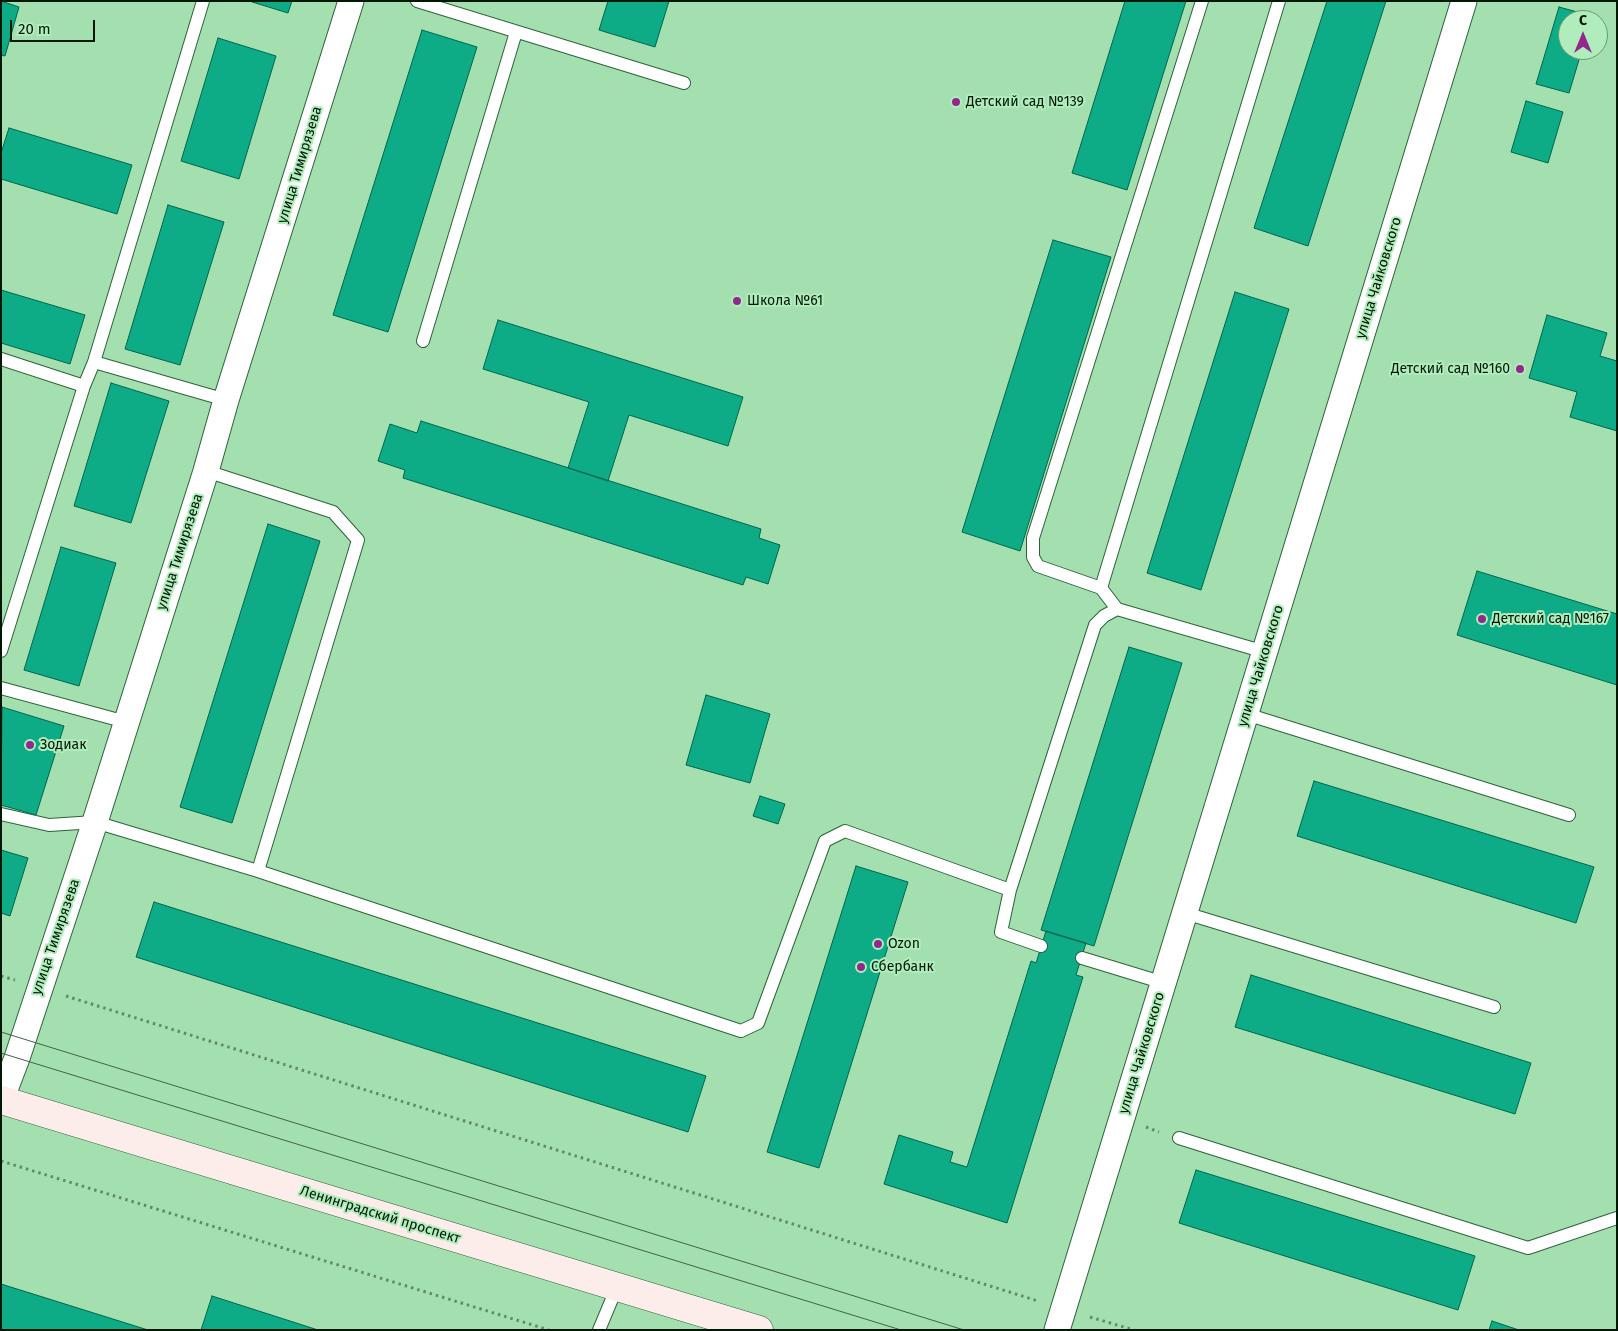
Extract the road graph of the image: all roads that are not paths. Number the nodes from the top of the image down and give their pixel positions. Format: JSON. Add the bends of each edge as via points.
{"nodes":[{"id":1,"x":203,"y":1,"type":"edge"},
{"id":2,"x":351,"y":1,"type":"edge"},
{"id":3,"x":417,"y":1,"type":"edge"},
{"id":4,"x":1202,"y":1,"type":"edge"},
{"id":5,"x":1279,"y":1,"type":"edge"},
{"id":6,"x":1464,"y":1,"type":"edge"},
{"id":7,"x":516,"y":32,"type":"junction"},
{"id":8,"x":684,"y":83,"type":"dead end"},
{"id":9,"x":423,"y":341,"type":"dead end"},
{"id":10,"x":1,"y":359,"type":"edge"},
{"id":11,"x":94,"y":362,"type":"junction"},
{"id":12,"x":84,"y":386,"type":"junction"},
{"id":13,"x":226,"y":400,"type":"junction"},
{"id":14,"x":206,"y":471,"type":"junction"},
{"id":15,"x":1101,"y":588,"type":"junction"},
{"id":16,"x":1117,"y":609,"type":"junction"},
{"id":17,"x":1,"y":651,"type":"edge"},
{"id":18,"x":1265,"y":652,"type":"junction"},
{"id":19,"x":1,"y":688,"type":"edge"},
{"id":20,"x":1246,"y":714,"type":"junction"},
{"id":21,"x":126,"y":722,"type":"junction"},
{"id":22,"x":1,"y":814,"type":"edge"},
{"id":23,"x":1569,"y":815,"type":"dead end"},
{"id":24,"x":95,"y":822,"type":"junction"},
{"id":25,"x":258,"y":871,"type":"junction"},
{"id":26,"x":1010,"y":890,"type":"junction"},
{"id":27,"x":1185,"y":914,"type":"junction"},
{"id":28,"x":1041,"y":946,"type":"dead end"},
{"id":29,"x":1082,"y":958,"type":"dead end"},
{"id":30,"x":1164,"y":983,"type":"junction"},
{"id":31,"x":1494,"y":1007,"type":"dead end"},
{"id":32,"x":1,"y":1100,"type":"edge"},
{"id":33,"x":1179,"y":1138,"type":"road end"},
{"id":34,"x":1617,"y":1218,"type":"edge"},
{"id":35,"x":617,"y":1287,"type":"junction"},
{"id":36,"x":1060,"y":1319,"type":"edge"},
{"id":37,"x":599,"y":1330,"type":"edge"},
{"id":38,"x":759,"y":1330,"type":"edge"}],
"edges":[{"from":1,"to":11,"type":"lane"},
{"from":2,"to":13,"type":"street","name":"улица Тимирязева"},
{"from":3,"to":7,"type":"lane"},
{"from":4,"to":15,"type":"lane","via":[[1033,538],[1033,557],[1038,566]]},
{"from":5,"to":15,"type":"lane"},
{"from":6,"to":18,"type":"street","name":"улица Чайковского"},
{"from":7,"to":8,"type":"lane"},
{"from":7,"to":9,"type":"lane"},
{"from":10,"to":12,"type":"lane"},
{"from":11,"to":12,"type":"lane"},
{"from":11,"to":13,"type":"lane"},
{"from":12,"to":17,"type":"lane"},
{"from":13,"to":14,"type":"street","name":"улица Тимирязева"},
{"from":14,"to":21,"type":"street","name":"улица Тимирязева"},
{"from":14,"to":25,"type":"lane","via":[[334,512],[358,540]]},
{"from":15,"to":16,"type":"lane"},
{"from":16,"to":18,"type":"lane"},
{"from":16,"to":26,"type":"lane","via":[[1095,625]]},
{"from":18,"to":20,"type":"street","name":"улица Чайковского"},
{"from":19,"to":21,"type":"lane"},
{"from":20,"to":23,"type":"lane"},
{"from":20,"to":27,"type":"street","name":"улица Чайковского"},
{"from":21,"to":24,"type":"street","name":"улица Тимирязева"},
{"from":22,"to":24,"type":"lane","via":[[49,825]]},
{"from":24,"to":25,"type":"lane"},
{"from":24,"to":32,"type":"street","name":"улица Тимирязева"},
{"from":25,"to":26,"type":"lane","via":[[741,1031],[758,1024],[825,841],[845,831]]},
{"from":26,"to":28,"type":"lane","via":[[1001,932]]},
{"from":27,"to":30,"type":"street","name":"улица Чайковского"},
{"from":27,"to":31,"type":"lane"},
{"from":29,"to":30,"type":"lane"},
{"from":30,"to":36,"type":"street","name":"улица Чайковского"},
{"from":32,"to":35,"type":"main road","name":"Ленинградский проспект"},
{"from":33,"to":34,"type":"lane","via":[[1528,1248]]},
{"from":35,"to":37,"type":"lane"},
{"from":35,"to":38,"type":"main road","name":"Ленинградский проспект"}]}
